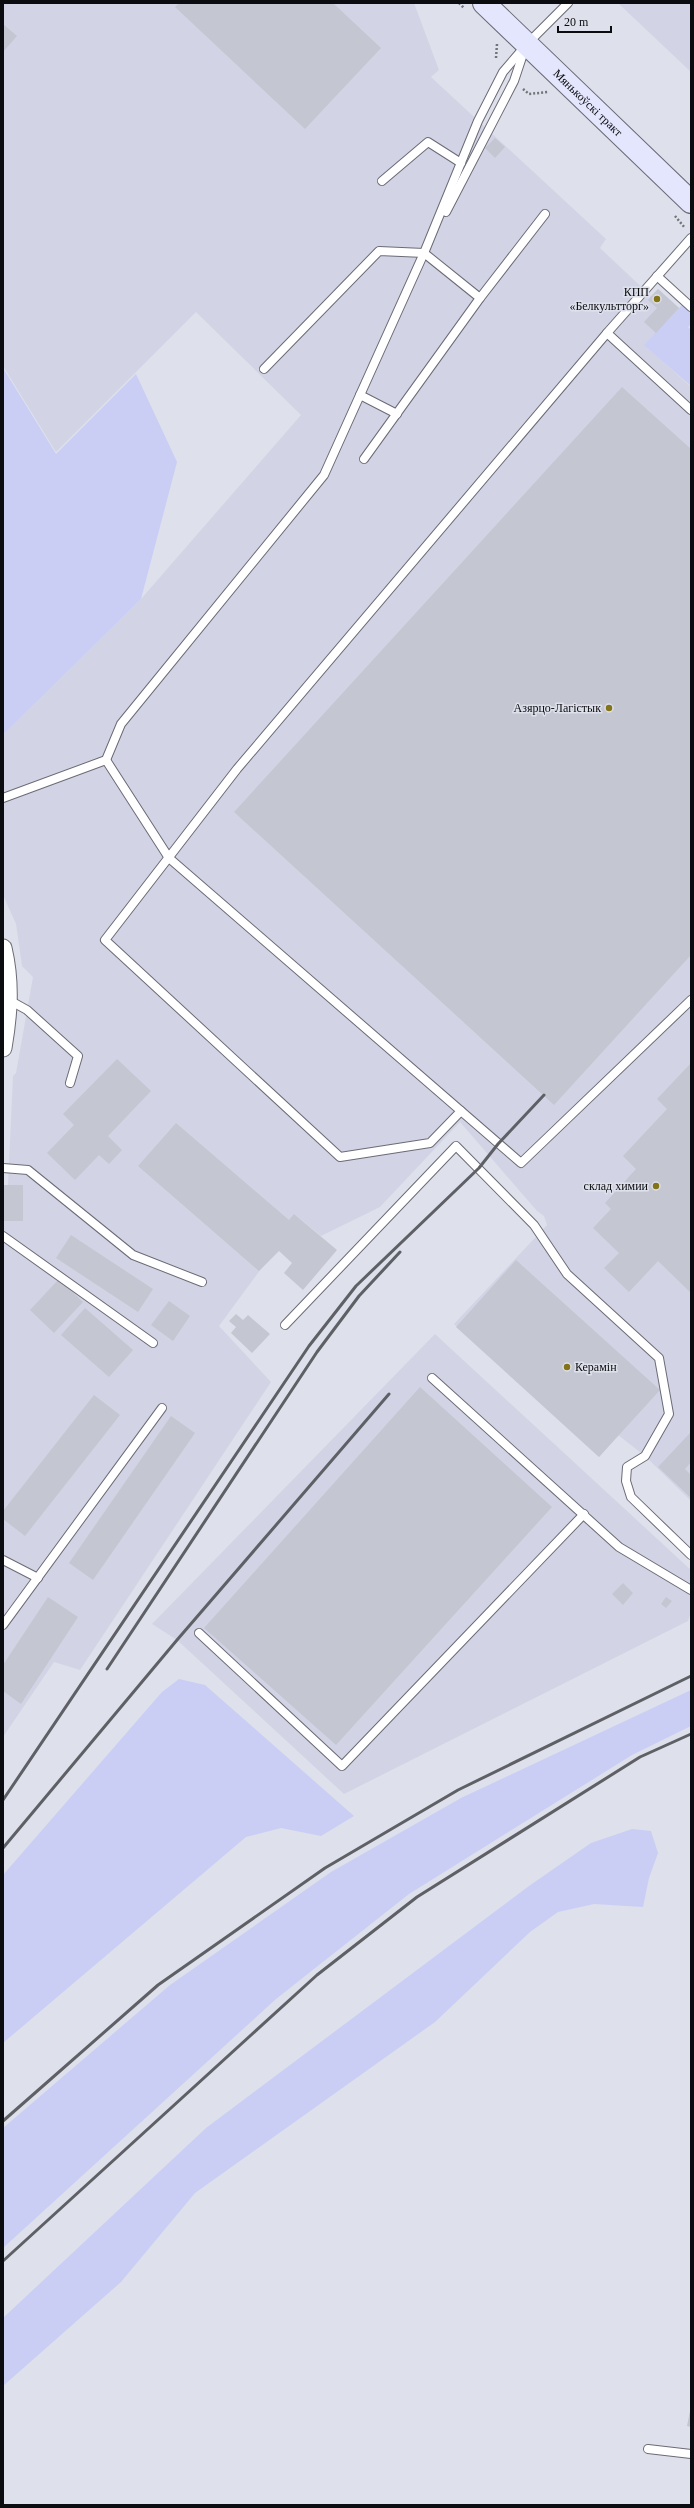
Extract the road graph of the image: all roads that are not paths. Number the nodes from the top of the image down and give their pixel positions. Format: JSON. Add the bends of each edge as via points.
{"nodes":[{"id":1,"x":484,"y":3,"type":"edge"},
{"id":2,"x":568,"y":3,"type":"edge"},
{"id":3,"x":527,"y":44,"type":"junction"},
{"id":4,"x":461,"y":163,"type":"junction"},
{"id":5,"x":382,"y":181,"type":"dead end"},
{"id":6,"x":691,"y":202,"type":"edge"},
{"id":7,"x":545,"y":214,"type":"dead end"},
{"id":8,"x":691,"y":238,"type":"edge"},
{"id":9,"x":424,"y":253,"type":"junction"},
{"id":10,"x":657,"y":276,"type":"junction"},
{"id":11,"x":480,"y":298,"type":"junction"},
{"id":12,"x":691,"y":307,"type":"edge"},
{"id":13,"x":607,"y":333,"type":"junction"},
{"id":14,"x":264,"y":369,"type":"dead end"},
{"id":15,"x":360,"y":395,"type":"junction"},
{"id":16,"x":691,"y":410,"type":"edge"},
{"id":17,"x":397,"y":414,"type":"junction"},
{"id":18,"x":364,"y":459,"type":"dead end"},
{"id":19,"x":106,"y":760,"type":"junction"},
{"id":20,"x":3,"y":798,"type":"edge"},
{"id":21,"x":169,"y":858,"type":"junction"},
{"id":22,"x":3,"y":948,"type":"edge"},
{"id":23,"x":9,"y":1000,"type":"junction"},
{"id":24,"x":691,"y":1000,"type":"edge"},
{"id":25,"x":3,"y":1048,"type":"edge"},
{"id":26,"x":70,"y":1083,"type":"dead end"},
{"id":27,"x":461,"y":1111,"type":"junction"},
{"id":28,"x":3,"y":1168,"type":"edge"},
{"id":29,"x":3,"y":1236,"type":"edge"},
{"id":30,"x":202,"y":1282,"type":"dead end"},
{"id":31,"x":285,"y":1324,"type":"dead end"},
{"id":32,"x":153,"y":1342,"type":"dead end"},
{"id":33,"x":432,"y":1378,"type":"dead end"},
{"id":34,"x":162,"y":1408,"type":"dead end"},
{"id":35,"x":584,"y":1514,"type":"junction"},
{"id":36,"x":691,"y":1555,"type":"edge"},
{"id":37,"x":3,"y":1560,"type":"edge"},
{"id":38,"x":38,"y":1578,"type":"junction"},
{"id":39,"x":691,"y":1590,"type":"edge"},
{"id":40,"x":3,"y":1625,"type":"edge"},
{"id":41,"x":199,"y":1633,"type":"dead end"},
{"id":42,"x":648,"y":2449,"type":"dead end"},
{"id":43,"x":691,"y":2454,"type":"edge"}],
"edges":[{"from":1,"to":3,"type":"street","name":"Мянькоўскі тракт"},
{"from":2,"to":3,"type":"lane"},
{"from":3,"to":4,"type":"lane","via":[[503,72],[478,121]]},
{"from":3,"to":6,"type":"street","name":"Мянькоўскі тракт"},
{"from":3,"to":9,"type":"lane","via":[[514,81]]},
{"from":4,"to":5,"type":"lane","via":[[428,142]]},
{"from":4,"to":9,"type":"lane"},
{"from":7,"to":11,"type":"lane"},
{"from":8,"to":10,"type":"lane"},
{"from":9,"to":11,"type":"lane"},
{"from":9,"to":14,"type":"lane","via":[[379,251]]},
{"from":9,"to":15,"type":"lane"},
{"from":10,"to":12,"type":"lane"},
{"from":10,"to":13,"type":"lane"},
{"from":11,"to":17,"type":"lane"},
{"from":13,"to":16,"type":"lane"},
{"from":13,"to":21,"type":"lane","via":[[237,770]]},
{"from":15,"to":17,"type":"lane"},
{"from":15,"to":19,"type":"lane","via":[[324,474],[121,724]]},
{"from":17,"to":18,"type":"lane"},
{"from":19,"to":20,"type":"lane"},
{"from":19,"to":21,"type":"lane"},
{"from":21,"to":27,"type":"lane"},
{"from":21,"to":27,"type":"lane","via":[[105,940],[340,1157],[430,1143]]},
{"from":22,"to":23,"type":"street","via":[[8,971]]},
{"from":23,"to":25,"type":"street"},
{"from":23,"to":26,"type":"lane","via":[[27,1010],[78,1056]]},
{"from":24,"to":27,"type":"lane","via":[[521,1163]]},
{"from":28,"to":30,"type":"lane","via":[[28,1170],[132,1256]]},
{"from":29,"to":32,"type":"lane"},
{"from":31,"to":36,"type":"lane","via":[[456,1146],[534,1225],[567,1274],[659,1358],[669,1414],[645,1456],[627,1467],[626,1481],[630,1497]]},
{"from":33,"to":35,"type":"lane"},
{"from":34,"to":38,"type":"lane"},
{"from":35,"to":39,"type":"lane","via":[[619,1547]]},
{"from":35,"to":41,"type":"lane","via":[[342,1766]]},
{"from":37,"to":38,"type":"lane"},
{"from":38,"to":40,"type":"lane"},
{"from":42,"to":43,"type":"lane"}]}
